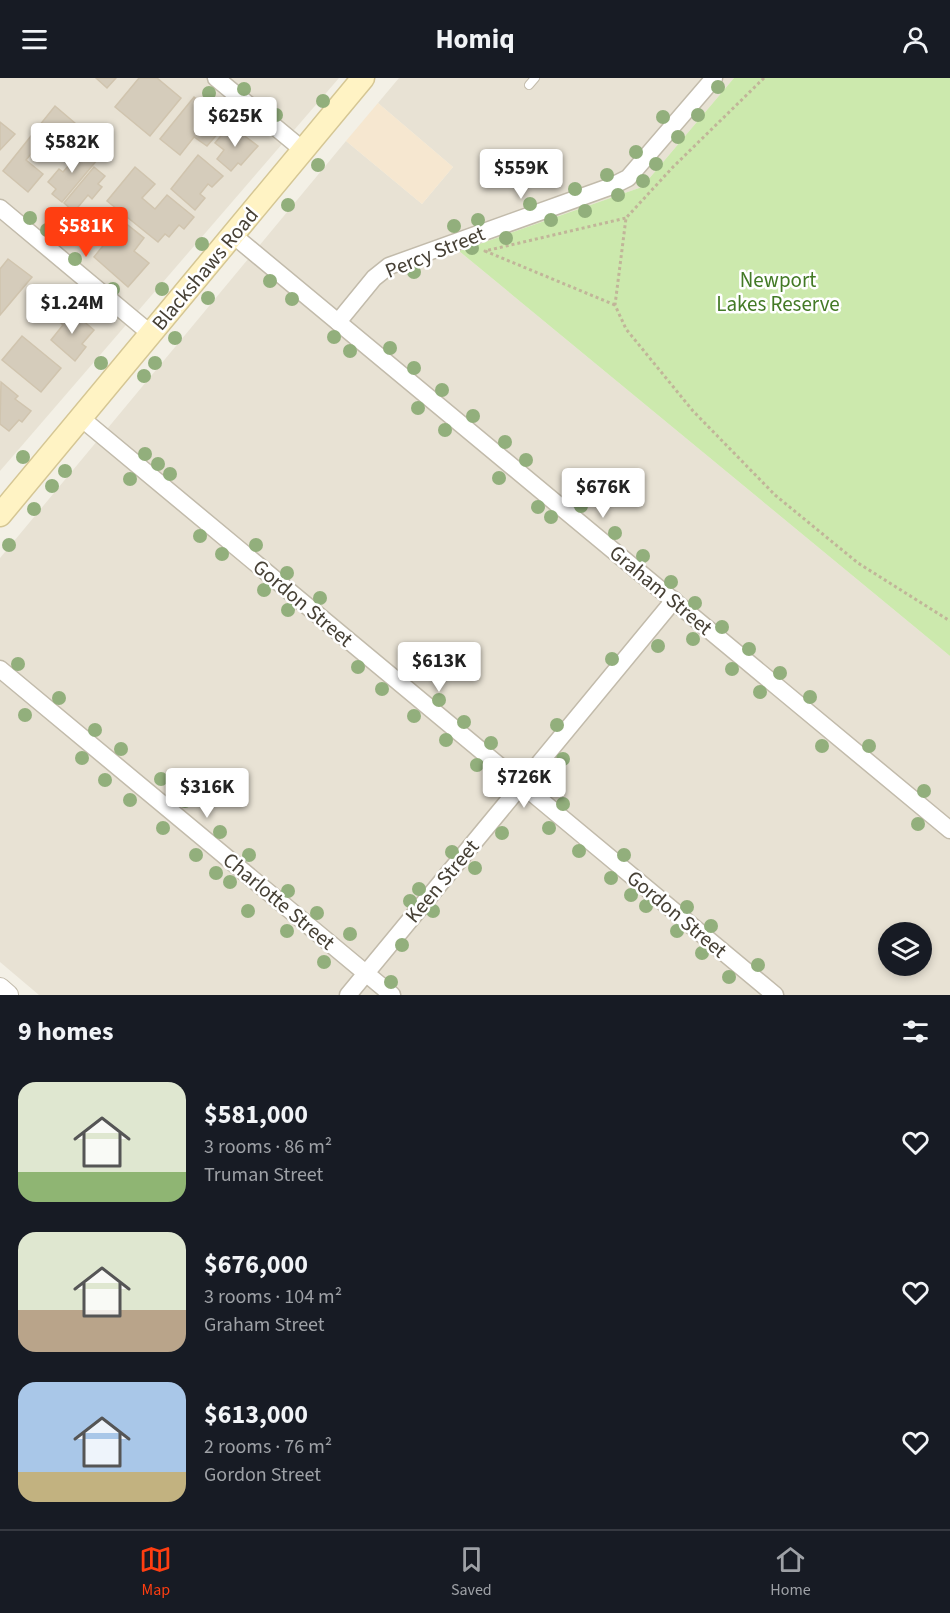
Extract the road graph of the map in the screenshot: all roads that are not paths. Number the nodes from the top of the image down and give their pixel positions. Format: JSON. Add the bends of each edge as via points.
{"nodes":[{"id":1,"x":216,"y":78,"type":"edge"},
{"id":2,"x":363,"y":78,"type":"edge"},
{"id":3,"x":714,"y":78,"type":"edge"},
{"id":4,"x":303,"y":150,"type":"junction"},
{"id":5,"x":0,"y":208,"type":"edge"},
{"id":6,"x":233,"y":235,"type":"junction"},
{"id":7,"x":338,"y":322,"type":"junction"},
{"id":8,"x":151,"y":333,"type":"junction"},
{"id":9,"x":81,"y":417,"type":"junction"},
{"id":10,"x":0,"y":515,"type":"edge"},
{"id":11,"x":674,"y":600,"type":"junction"},
{"id":12,"x":0,"y":669,"type":"edge"},
{"id":13,"x":522,"y":785,"type":"junction"},
{"id":14,"x":950,"y":830,"type":"edge"},
{"id":15,"x":366,"y":973,"type":"junction"},
{"id":16,"x":0,"y":988,"type":"edge"},
{"id":17,"x":8,"y":995,"type":"edge"},
{"id":18,"x":348,"y":995,"type":"edge"},
{"id":19,"x":392,"y":995,"type":"edge"},
{"id":20,"x":775,"y":995,"type":"edge"}],
"edges":[{"from":1,"to":4,"type":"street"},
{"from":2,"to":4,"type":"main road","name":"Blackshaws Road"},
{"from":3,"to":7,"type":"street","name":"Percy Street","via":[[628,178],[389,266],[374,278]]},
{"from":4,"to":6,"type":"main road","name":"Blackshaws Road"},
{"from":5,"to":8,"type":"street"},
{"from":6,"to":7,"type":"street","name":"Graham Street"},
{"from":6,"to":8,"type":"main road","name":"Blackshaws Road"},
{"from":7,"to":11,"type":"street","name":"Graham Street"},
{"from":8,"to":9,"type":"main road","name":"Blackshaws Road"},
{"from":9,"to":10,"type":"main road","name":"Blackshaws Road"},
{"from":9,"to":13,"type":"street","name":"Gordon Street"},
{"from":11,"to":13,"type":"street","name":"Keen Street"},
{"from":11,"to":14,"type":"street","name":"Graham Street"},
{"from":12,"to":15,"type":"street","name":"Charlotte Street"},
{"from":13,"to":15,"type":"street","name":"Keen Street"},
{"from":13,"to":20,"type":"street","name":"Gordon Street"},
{"from":15,"to":18,"type":"street","name":"Keen Street"},
{"from":15,"to":19,"type":"street","name":"Charlotte Street"},
{"from":16,"to":17,"type":"street"}]}
